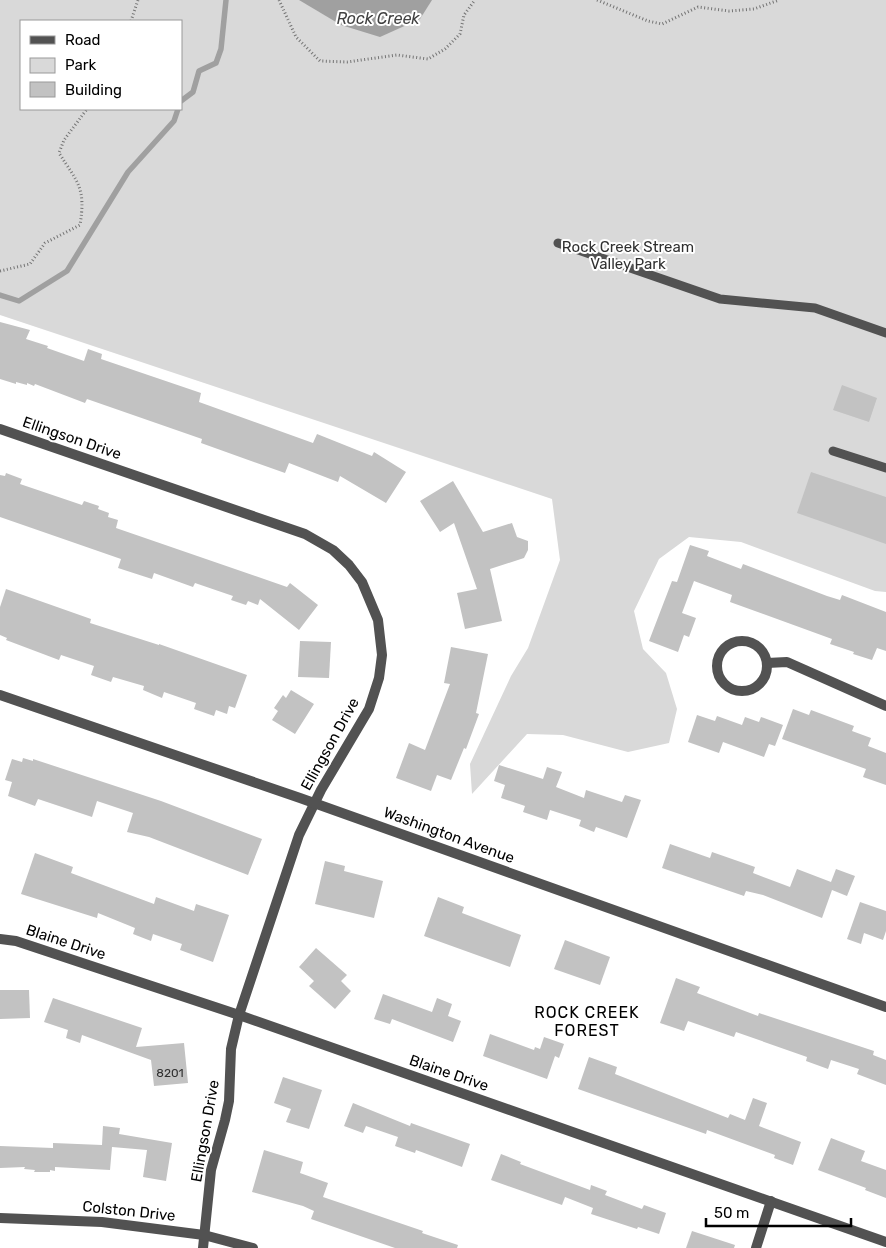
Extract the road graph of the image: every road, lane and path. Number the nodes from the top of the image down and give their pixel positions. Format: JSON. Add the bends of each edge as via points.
{"nodes":[{"id":1,"x":138,"y":0,"type":"edge"},
{"id":2,"x":279,"y":0,"type":"edge"},
{"id":3,"x":475,"y":0,"type":"edge"},
{"id":4,"x":597,"y":0,"type":"edge"},
{"id":5,"x":779,"y":0,"type":"edge"},
{"id":6,"x":131,"y":20,"type":"edge"},
{"id":7,"x":86,"y":110,"type":"edge"},
{"id":8,"x":558,"y":243,"type":"dead end"},
{"id":9,"x":0,"y":271,"type":"edge"},
{"id":10,"x":886,"y":333,"type":"edge"},
{"id":11,"x":0,"y":429,"type":"edge"},
{"id":12,"x":833,"y":451,"type":"dead end"},
{"id":13,"x":886,"y":468,"type":"edge"},
{"id":14,"x":767,"y":662,"type":"junction"},
{"id":15,"x":0,"y":695,"type":"edge"},
{"id":16,"x":886,"y":706,"type":"edge"},
{"id":17,"x":314,"y":803,"type":"junction"},
{"id":18,"x":0,"y":939,"type":"edge"},
{"id":19,"x":886,"y":1007,"type":"edge"},
{"id":20,"x":239,"y":1015,"type":"junction"},
{"id":21,"x":771,"y":1201,"type":"junction"},
{"id":22,"x":0,"y":1218,"type":"edge"},
{"id":23,"x":204,"y":1235,"type":"junction"},
{"id":24,"x":886,"y":1242,"type":"edge"},
{"id":25,"x":203,"y":1248,"type":"edge"},
{"id":26,"x":253,"y":1248,"type":"edge"},
{"id":27,"x":756,"y":1248,"type":"edge"}],
"edges":[{"from":1,"to":6,"type":"path"},
{"from":2,"to":3,"type":"path","via":[[296,37],[320,61],[347,62],[397,55],[428,59],[445,49],[460,34],[464,15]]},
{"from":4,"to":5,"type":"path","via":[[662,24],[698,7],[729,11]]},
{"from":7,"to":9,"type":"path","via":[[64,140],[59,153],[78,182],[84,201],[80,224],[45,243],[30,264]]},
{"from":8,"to":10,"type":"lane","via":[[720,299],[815,308]]},
{"from":11,"to":17,"type":"street","name":"Ellingson Drive","via":[[305,534],[333,550],[349,565],[362,582],[378,620],[382,655],[380,678],[369,709]]},
{"from":12,"to":13,"type":"lane"},
{"from":14,"to":14,"type":"street","via":[[766,674],[760,684],[749,690],[727,685],[717,666],[726,647],[746,641],[764,652]]},
{"from":14,"to":16,"type":"street","via":[[787,662]]},
{"from":15,"to":17,"type":"street","name":"Washington Avenue"},
{"from":17,"to":19,"type":"street","name":"Washington Avenue"},
{"from":17,"to":20,"type":"street","name":"Ellingson Drive","via":[[299,835]]},
{"from":18,"to":20,"type":"street","name":"Blaine Drive","via":[[16,941]]},
{"from":20,"to":21,"type":"street","name":"Blaine Drive"},
{"from":20,"to":23,"type":"street","name":"Ellingson Drive","via":[[231,1049],[228,1101],[211,1170]]},
{"from":21,"to":24,"type":"street","name":"Blaine Drive"},
{"from":21,"to":27,"type":"street"},
{"from":22,"to":23,"type":"street","name":"Colston Drive","via":[[102,1222]]},
{"from":23,"to":25,"type":"street","name":"Ellingson Drive"},
{"from":23,"to":26,"type":"street","name":"Colston Drive"}]}
